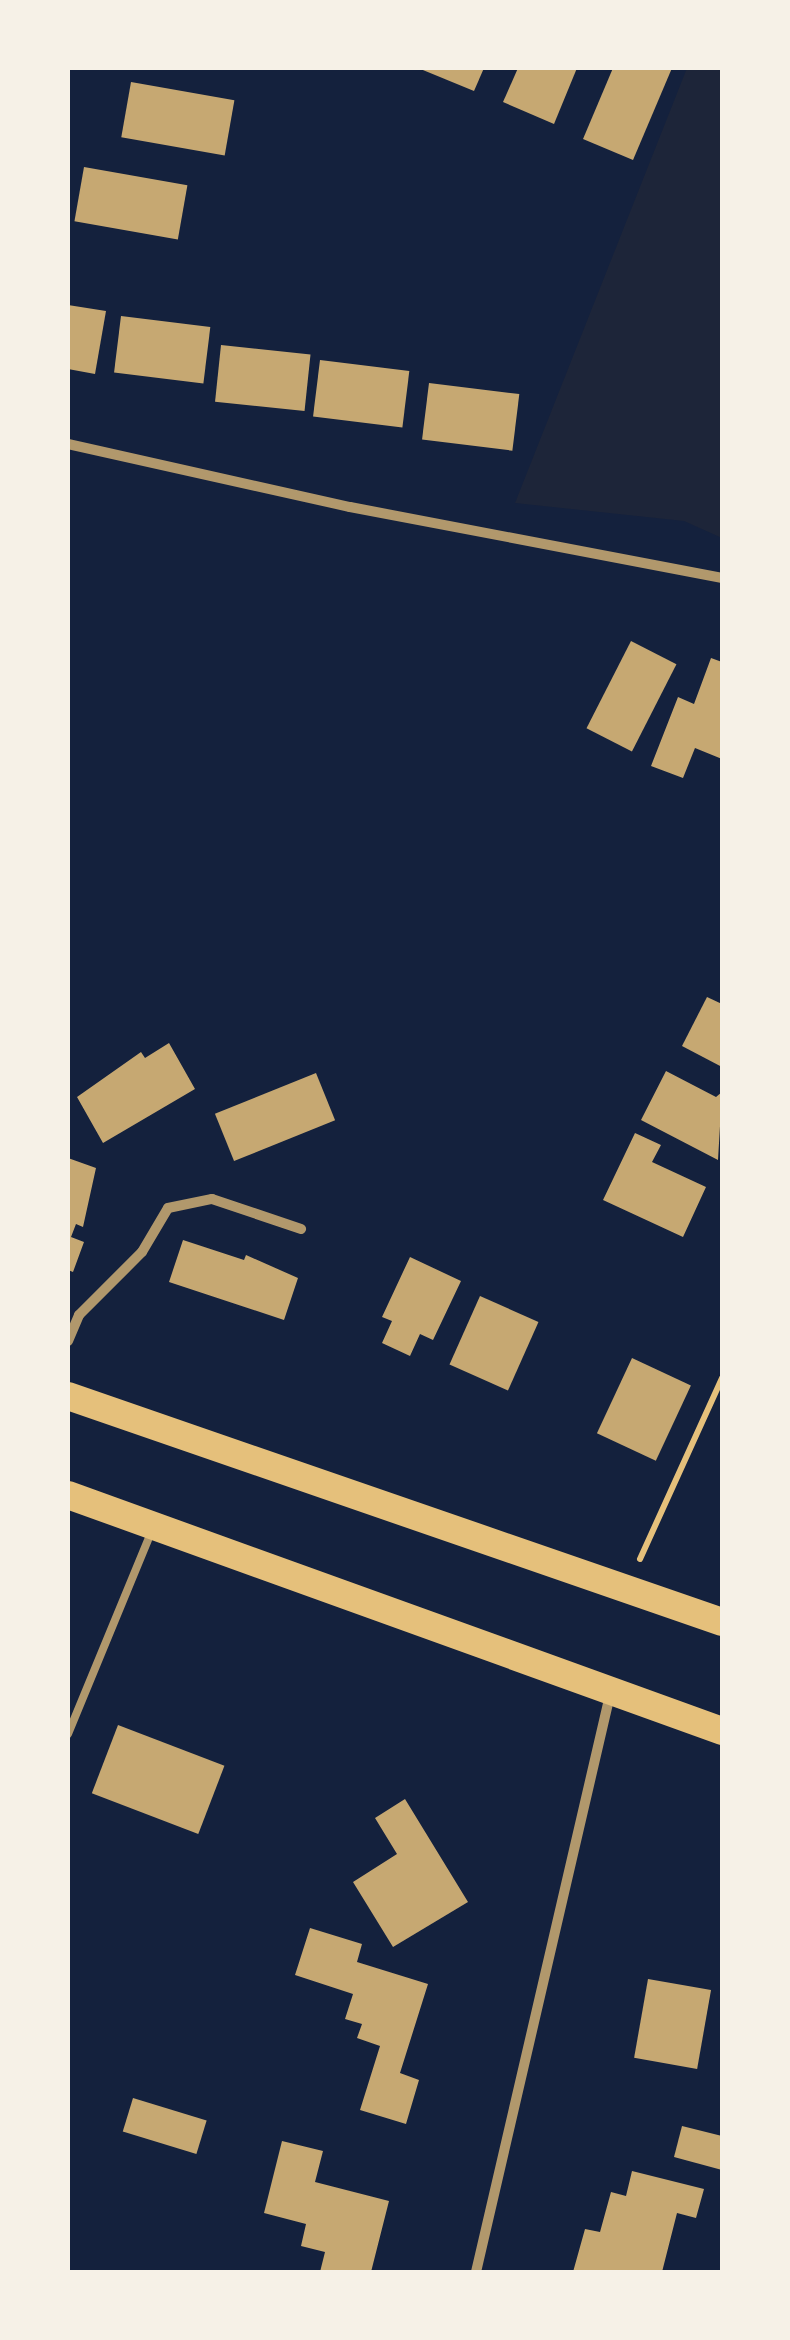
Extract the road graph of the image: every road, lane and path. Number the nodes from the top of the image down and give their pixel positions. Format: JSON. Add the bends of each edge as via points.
{"nodes":[{"id":1,"x":68,"y":444,"type":"edge"},
{"id":2,"x":722,"y":578,"type":"edge"},
{"id":3,"x":301,"y":1229,"type":"dead end"},
{"id":4,"x":68,"y":1342,"type":"edge"},
{"id":5,"x":722,"y":1378,"type":"edge"},
{"id":6,"x":68,"y":1396,"type":"edge"},
{"id":7,"x":68,"y":1495,"type":"edge"},
{"id":8,"x":153,"y":1528,"type":"junction"},
{"id":9,"x":626,"y":1590,"type":"junction"},
{"id":10,"x":722,"y":1622,"type":"edge"},
{"id":11,"x":610,"y":1694,"type":"junction"},
{"id":12,"x":722,"y":1731,"type":"edge"},
{"id":13,"x":68,"y":1734,"type":"edge"},
{"id":14,"x":476,"y":2272,"type":"edge"}],
"edges":[{"from":1,"to":2,"type":"street","via":[[350,507]]},
{"from":3,"to":4,"type":"street","via":[[212,1199],[168,1208],[142,1252],[80,1316]]},
{"from":5,"to":9,"type":"path"},
{"from":6,"to":9,"type":"highway"},
{"from":7,"to":8,"type":"highway"},
{"from":8,"to":11,"type":"highway"},
{"from":8,"to":13,"type":"lane"},
{"from":9,"to":10,"type":"highway"},
{"from":11,"to":12,"type":"highway"},
{"from":11,"to":14,"type":"street"}]}
